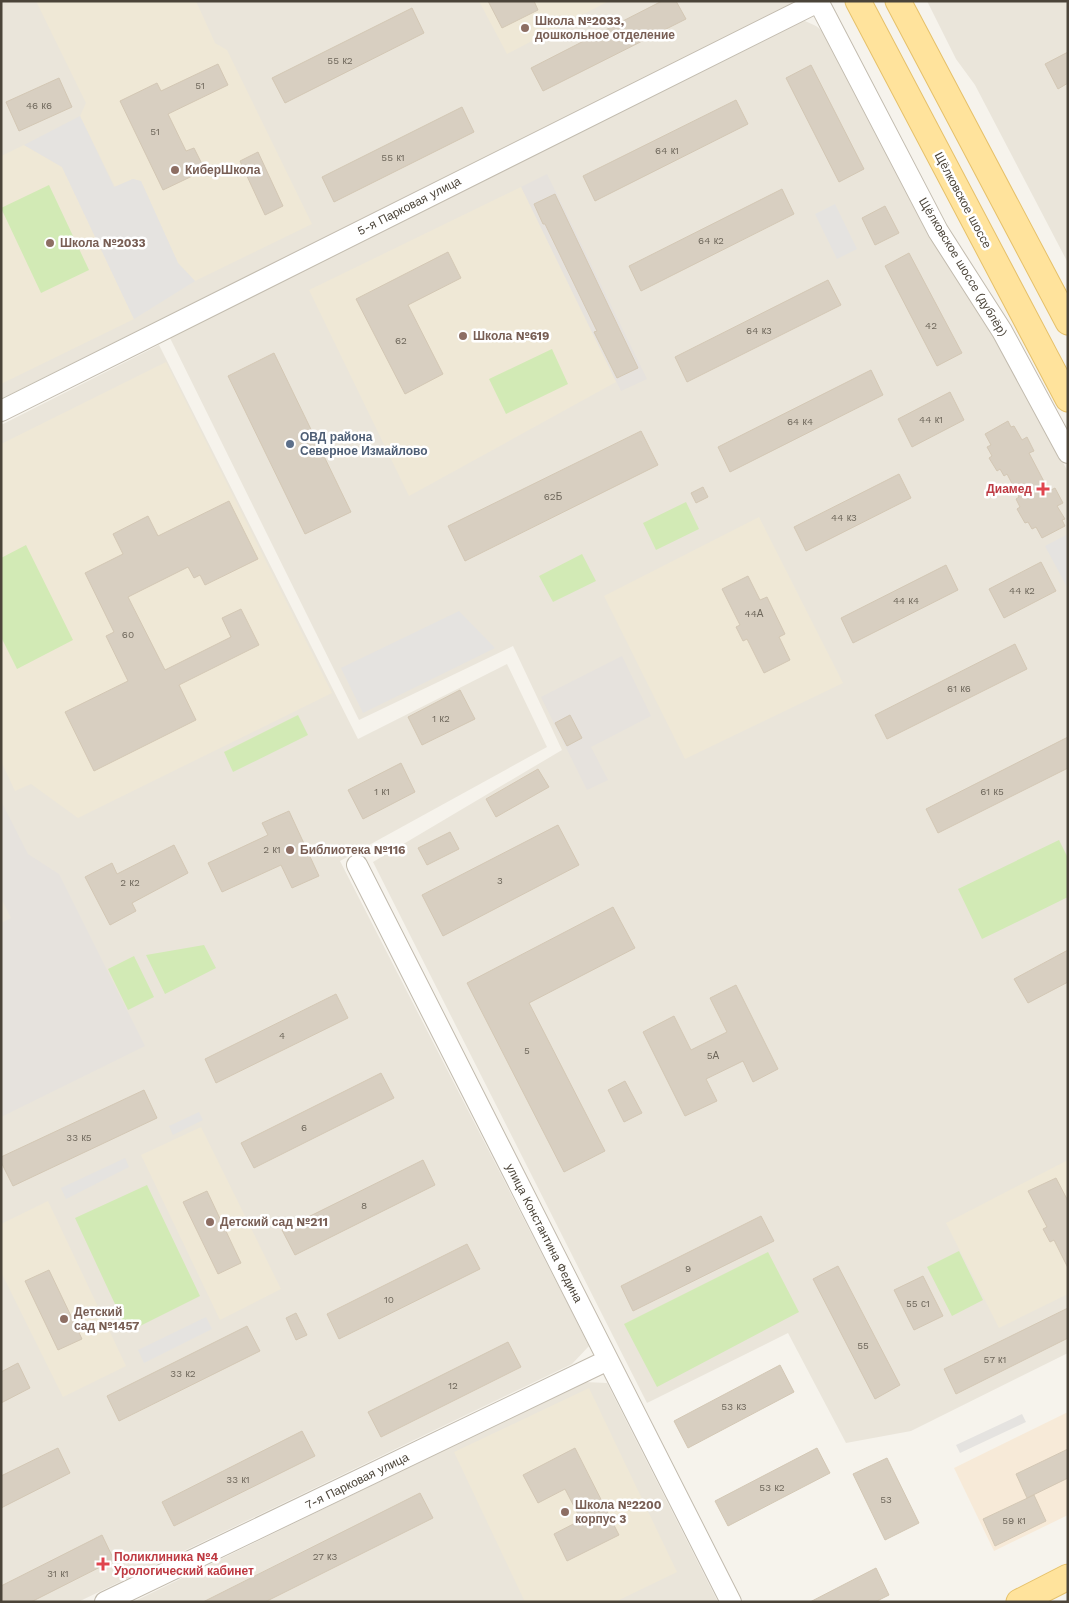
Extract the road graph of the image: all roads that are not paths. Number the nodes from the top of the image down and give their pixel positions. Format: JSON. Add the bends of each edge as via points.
{"nodes":[{"id":1,"x":818,"y":1,"type":"edge"},
{"id":2,"x":858,"y":1,"type":"edge"},
{"id":3,"x":898,"y":1,"type":"edge"},
{"id":4,"x":1068,"y":322,"type":"edge"},
{"id":5,"x":1068,"y":399,"type":"edge"},
{"id":6,"x":1,"y":411,"type":"edge"},
{"id":7,"x":1068,"y":453,"type":"edge"},
{"id":8,"x":356,"y":865,"type":"dead end"},
{"id":9,"x":608,"y":1360,"type":"junction"},
{"id":10,"x":1068,"y":1578,"type":"edge"},
{"id":11,"x":105,"y":1602,"type":"edge"},
{"id":12,"x":730,"y":1602,"type":"edge"},
{"id":13,"x":1019,"y":1602,"type":"edge"}],
"edges":[{"from":1,"to":6,"type":"street","name":"5-я Парковая улица"},
{"from":1,"to":7,"type":"street","name":"Щёлковское шоссе (дублёр)","via":[[938,231],[1002,331]]},
{"from":2,"to":5,"type":"main road","name":"Щёлковское шоссе"},
{"from":3,"to":4,"type":"main road"},
{"from":8,"to":9,"type":"street","name":"улица Константина Федина"},
{"from":9,"to":11,"type":"street","name":"7-я Парковая улица"},
{"from":9,"to":12,"type":"street","name":"улица Константина Федина"},
{"from":10,"to":13,"type":"main road"}]}
